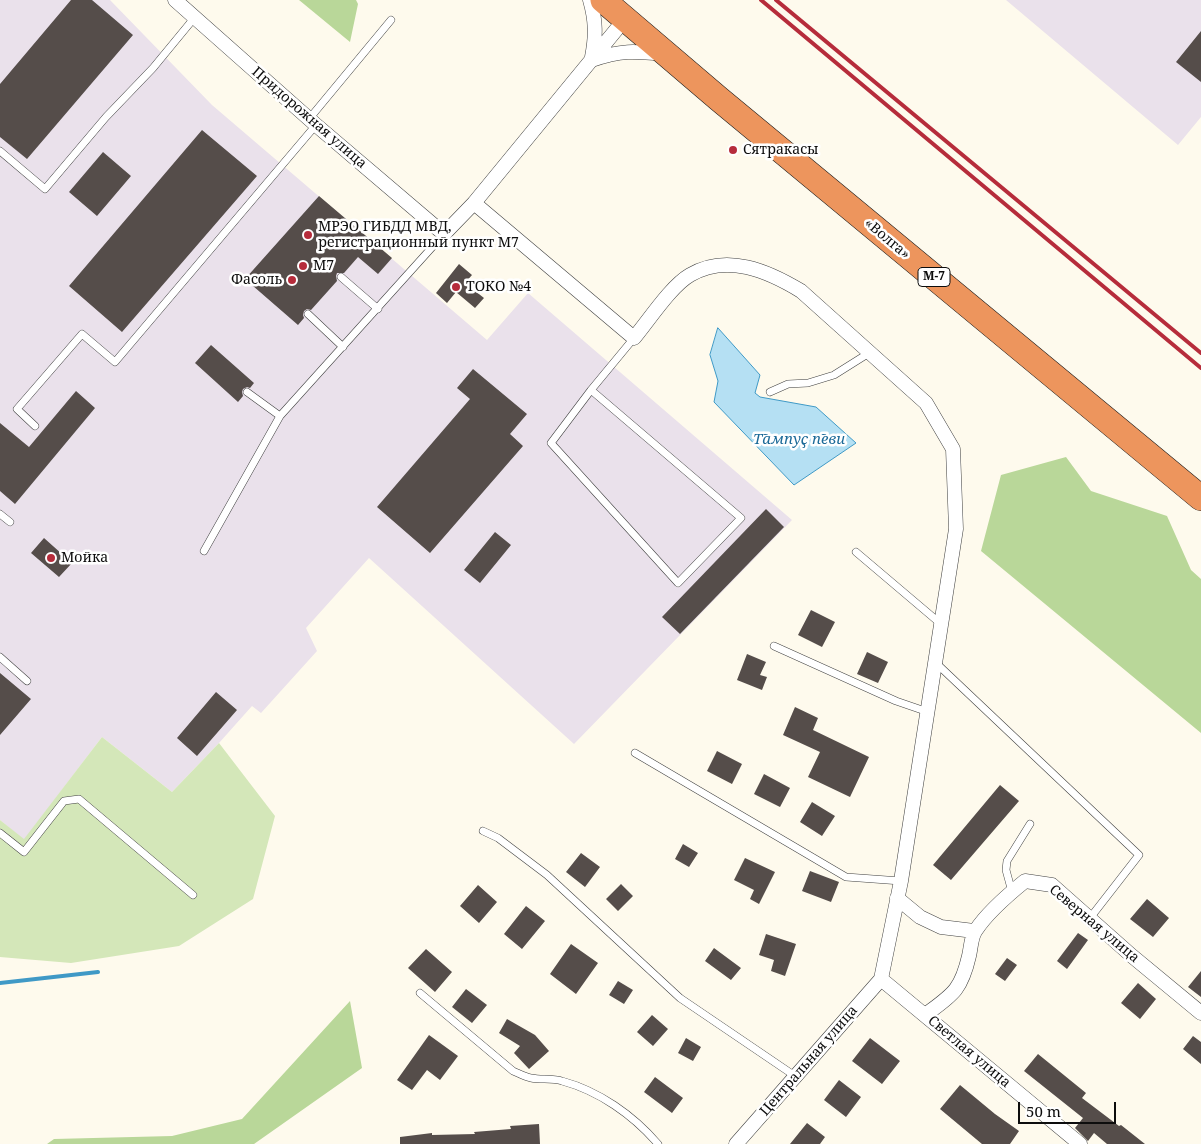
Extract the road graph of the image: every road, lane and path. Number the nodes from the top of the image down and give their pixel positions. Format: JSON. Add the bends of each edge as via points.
{"nodes":[{"id":1,"x":176,"y":0,"type":"edge"},
{"id":2,"x":590,"y":0,"type":"edge"},
{"id":3,"x":602,"y":0,"type":"edge"},
{"id":4,"x":195,"y":17,"type":"junction"},
{"id":5,"x":625,"y":19,"type":"junction"},
{"id":6,"x":391,"y":20,"type":"dead end"},
{"id":7,"x":667,"y":54,"type":"junction"},
{"id":8,"x":591,"y":60,"type":"junction"},
{"id":9,"x":312,"y":122,"type":"junction"},
{"id":10,"x":0,"y":151,"type":"edge"},
{"id":11,"x":474,"y":203,"type":"junction"},
{"id":12,"x":444,"y":234,"type":"junction"},
{"id":13,"x":341,"y":276,"type":"dead end"},
{"id":14,"x":378,"y":308,"type":"junction"},
{"id":15,"x":308,"y":314,"type":"dead end"},
{"id":16,"x":634,"y":338,"type":"junction"},
{"id":17,"x":343,"y":347,"type":"junction"},
{"id":18,"x":869,"y":353,"type":"junction"},
{"id":19,"x":591,"y":390,"type":"junction"},
{"id":20,"x":247,"y":392,"type":"dead end"},
{"id":21,"x":770,"y":392,"type":"dead end"},
{"id":22,"x":280,"y":416,"type":"junction"},
{"id":23,"x":35,"y":426,"type":"dead end"},
{"id":24,"x":1201,"y":498,"type":"edge"},
{"id":25,"x":0,"y":514,"type":"edge"},
{"id":26,"x":10,"y":522,"type":"dead end"},
{"id":27,"x":204,"y":551,"type":"dead end"},
{"id":28,"x":856,"y":552,"type":"dead end"},
{"id":29,"x":942,"y":624,"type":"junction"},
{"id":30,"x":774,"y":646,"type":"dead end"},
{"id":31,"x":0,"y":657,"type":"edge"},
{"id":32,"x":936,"y":663,"type":"junction"},
{"id":33,"x":26,"y":681,"type":"dead end"},
{"id":34,"x":928,"y":712,"type":"junction"},
{"id":35,"x":635,"y":753,"type":"dead end"},
{"id":36,"x":1030,"y":824,"type":"dead end"},
{"id":37,"x":483,"y":831,"type":"dead end"},
{"id":38,"x":0,"y":833,"type":"edge"},
{"id":39,"x":900,"y":881,"type":"junction"},
{"id":40,"x":1012,"y":892,"type":"junction"},
{"id":41,"x":193,"y":895,"type":"dead end"},
{"id":42,"x":897,"y":898,"type":"junction"},
{"id":43,"x":1090,"y":918,"type":"junction"},
{"id":44,"x":974,"y":931,"type":"junction"},
{"id":45,"x":881,"y":979,"type":"junction"},
{"id":46,"x":420,"y":993,"type":"dead end"},
{"id":47,"x":1201,"y":1013,"type":"edge"},
{"id":48,"x":925,"y":1015,"type":"junction"},
{"id":49,"x":795,"y":1076,"type":"junction"},
{"id":50,"x":658,"y":1144,"type":"edge"},
{"id":51,"x":736,"y":1144,"type":"edge"},
{"id":52,"x":1080,"y":1144,"type":"edge"}],
"edges":[{"from":1,"to":4,"type":"street","name":"Придорожная улица"},
{"from":2,"to":8,"type":"street","via":[[596,36]]},
{"from":3,"to":5,"type":"highway","name":"«Волга»"},
{"from":4,"to":9,"type":"street","name":"Придорожная улица"},
{"from":4,"to":10,"type":"lane","via":[[45,189]]},
{"from":5,"to":7,"type":"highway","name":"«Волга»"},
{"from":5,"to":8,"type":"street"},
{"from":6,"to":9,"type":"lane"},
{"from":7,"to":8,"type":"street","via":[[613,53]]},
{"from":7,"to":24,"type":"highway","name":"«Волга»","number":"М-7"},
{"from":8,"to":11,"type":"street"},
{"from":9,"to":12,"type":"street","name":"Придорожная улица"},
{"from":9,"to":23,"type":"lane","via":[[115,362],[82,334],[17,409]]},
{"from":11,"to":12,"type":"street"},
{"from":11,"to":16,"type":"street"},
{"from":12,"to":14,"type":"lane"},
{"from":13,"to":14,"type":"lane"},
{"from":14,"to":17,"type":"lane"},
{"from":15,"to":17,"type":"lane"},
{"from":16,"to":18,"type":"street","via":[[689,275],[712,266],[734,264],[755,268],[801,291]]},
{"from":16,"to":19,"type":"lane"},
{"from":17,"to":22,"type":"lane"},
{"from":18,"to":21,"type":"lane","via":[[834,375],[808,383],[788,384]]},
{"from":18,"to":29,"type":"street","via":[[926,403],[952,449],[956,529]]},
{"from":19,"to":19,"type":"lane","via":[[551,443],[678,583],[741,518]]},
{"from":20,"to":22,"type":"lane"},
{"from":22,"to":27,"type":"lane"},
{"from":25,"to":26,"type":"lane"},
{"from":28,"to":29,"type":"lane"},
{"from":29,"to":32,"type":"street"},
{"from":30,"to":34,"type":"lane"},
{"from":31,"to":33,"type":"lane"},
{"from":32,"to":34,"type":"street"},
{"from":32,"to":43,"type":"lane","via":[[1139,855]]},
{"from":34,"to":39,"type":"street"},
{"from":35,"to":39,"type":"lane","via":[[846,877]]},
{"from":36,"to":40,"type":"lane","via":[[1007,861]]},
{"from":37,"to":49,"type":"lane","via":[[498,838],[547,875],[680,998]]},
{"from":38,"to":41,"type":"lane","via":[[24,852],[64,801],[80,800]]},
{"from":39,"to":42,"type":"street"},
{"from":40,"to":43,"type":"street","name":"Северная улица","via":[[1025,881],[1052,886]]},
{"from":40,"to":44,"type":"street","name":"Северная улица"},
{"from":42,"to":44,"type":"street","via":[[920,917],[940,927]]},
{"from":42,"to":45,"type":"street"},
{"from":43,"to":47,"type":"street","name":"Северная улица"},
{"from":44,"to":48,"type":"street","name":"Северная улица","via":[[960,985]]},
{"from":45,"to":48,"type":"street","name":"Светлая улица"},
{"from":45,"to":49,"type":"street","name":"Центральная улица"},
{"from":46,"to":50,"type":"lane","via":[[513,1071],[530,1078],[560,1080],[611,1102]]},
{"from":48,"to":52,"type":"street","name":"Светлая улица"},
{"from":49,"to":51,"type":"street","name":"Центральная улица"}]}
